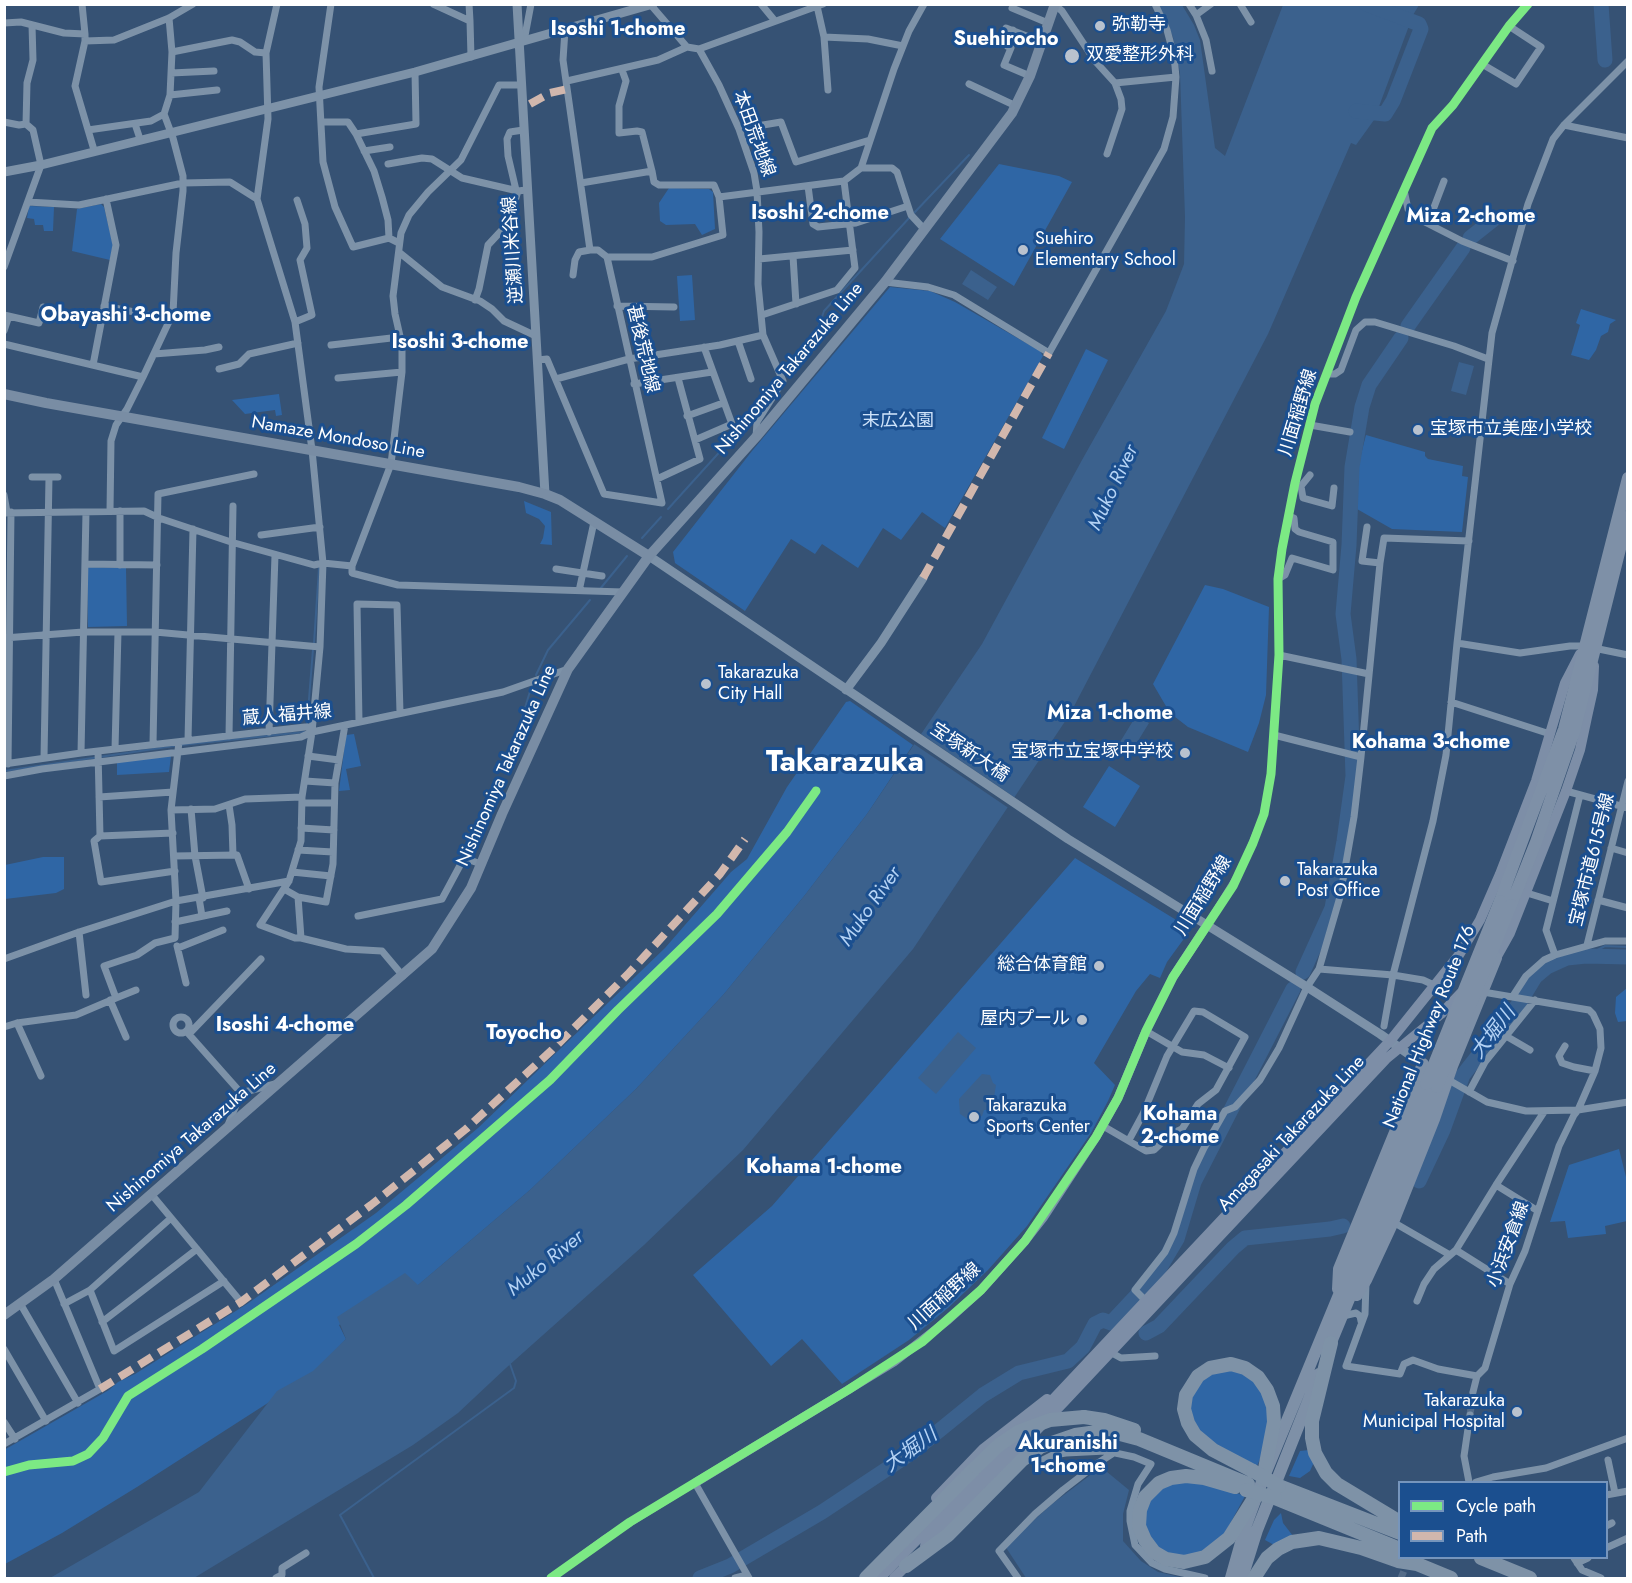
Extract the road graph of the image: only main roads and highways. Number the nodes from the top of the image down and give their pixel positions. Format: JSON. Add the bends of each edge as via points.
{"nodes":[{"id":1,"x":1055,"y":5,"type":"edge"},
{"id":2,"x":4,"y":394,"type":"edge"},
{"id":3,"x":1628,"y":478,"type":"edge"},
{"id":4,"x":1628,"y":518,"type":"edge"},
{"id":5,"x":1626,"y":531,"type":"edge"},
{"id":6,"x":649,"y":556,"type":"junction"},
{"id":7,"x":1589,"y":647,"type":"junction"},
{"id":8,"x":1496,"y":958,"type":"junction"},
{"id":9,"x":1394,"y":1044,"type":"junction"},
{"id":10,"x":1423,"y":1064,"type":"road end"},
{"id":11,"x":1441,"y":1083,"type":"junction"},
{"id":12,"x":1338,"y":1299,"type":"junction"},
{"id":13,"x":4,"y":1316,"type":"edge"},
{"id":14,"x":1343,"y":1316,"type":"junction"},
{"id":15,"x":1331,"y":1343,"type":"junction"},
{"id":16,"x":1078,"y":1374,"type":"junction"},
{"id":17,"x":1253,"y":1482,"type":"junction"},
{"id":18,"x":1277,"y":1492,"type":"junction"},
{"id":19,"x":1312,"y":1506,"type":"junction"},
{"id":20,"x":1398,"y":1521,"type":"edge"},
{"id":21,"x":1398,"y":1532,"type":"edge"},
{"id":22,"x":1398,"y":1549,"type":"edge"},
{"id":23,"x":1486,"y":1559,"type":"edge"},
{"id":24,"x":1414,"y":1561,"type":"edge"},
{"id":25,"x":906,"y":1566,"type":"junction"},
{"id":26,"x":864,"y":1578,"type":"edge"},
{"id":27,"x":880,"y":1578,"type":"edge"},
{"id":28,"x":894,"y":1578,"type":"edge"},
{"id":29,"x":1231,"y":1578,"type":"edge"},
{"id":30,"x":1242,"y":1578,"type":"edge"},
{"id":31,"x":1254,"y":1578,"type":"edge"},
{"id":32,"x":1451,"y":1578,"type":"edge"},
{"id":33,"x":1530,"y":1578,"type":"edge"}],
"edges":[{"from":1,"to":6,"type":"main road","name":"Nishinomiya Takarazuka Line","via":[[1016,106],[885,282],[756,437]]},
{"from":2,"to":6,"type":"main road","name":"Namaze Mondoso Line","via":[[519,487],[545,494]]},
{"from":3,"to":7,"type":"highway","name":"National Highway Route 176"},
{"from":4,"to":5,"type":"highway","name":"National Highway Route 176"},
{"from":5,"to":7,"type":"highway","name":"National Highway Route 176"},
{"from":6,"to":13,"type":"main road","name":"Nishinomiya Takarazuka Line","via":[[568,669],[481,864],[459,909],[432,949],[54,1280]]},
{"from":7,"to":8,"type":"main road","name":"Amagasaki Takarazuka Line","via":[[1593,690],[1580,750],[1527,893]]},
{"from":7,"to":9,"type":"main road","name":"Amagasaki Takarazuka Line","via":[[1565,683],[1536,782],[1480,920]]},
{"from":7,"to":11,"type":"highway","name":"National Highway Route 176","bridge":true,"via":[[1574,732],[1536,842],[1505,903]]},
{"from":8,"to":9,"type":"main road","name":"Amagasaki Takarazuka Line","via":[[1441,1014]]},
{"from":8,"to":11,"type":"highway"},
{"from":9,"to":16,"type":"main road","name":"Amagasaki Takarazuka Line","via":[[1141,1296]]},
{"from":9,"to":25,"type":"main road","name":"Amagasaki Takarazuka Line","via":[[1386,1059]]},
{"from":10,"to":12,"type":"highway","via":[[1339,1269]]},
{"from":11,"to":12,"type":"highway","name":"National Highway Route 176"},
{"from":11,"to":14,"type":"highway","name":"National Highway Route 176"},
{"from":11,"to":14,"type":"highway","via":[[1434,1119],[1393,1222],[1366,1281]]},
{"from":12,"to":17,"type":"highway","name":"National Highway Route 176"},
{"from":14,"to":15,"type":"highway","name":"National Highway Route 176"},
{"from":15,"to":20,"type":"highway","via":[[1312,1421],[1315,1453],[1337,1484]]},
{"from":15,"to":30,"type":"highway","name":"National Highway Route 176"},
{"from":16,"to":26,"type":"main road","via":[[983,1449]]},
{"from":16,"to":27,"type":"main road","name":"Amagasaki Takarazuka Line"},
{"from":17,"to":17,"type":"highway","via":[[1274,1422],[1267,1390],[1245,1368],[1231,1364],[1210,1368],[1197,1376],[1189,1388],[1184,1409],[1188,1423],[1206,1446]]},
{"from":17,"to":17,"type":"highway","via":[[1179,1476],[1165,1480],[1149,1491],[1142,1503],[1141,1533],[1149,1546],[1166,1559],[1184,1562],[1205,1557],[1229,1538]]},
{"from":17,"to":18,"type":"highway","bridge":true},
{"from":17,"to":18,"type":"highway","bridge":true},
{"from":17,"to":25,"type":"highway","via":[[1139,1439],[1097,1432],[1076,1435],[1040,1447],[1022,1460],[948,1534]]},
{"from":17,"to":26,"type":"highway","bridge":true,"via":[[1205,1456],[1122,1426],[1084,1417],[1050,1420],[1018,1432],[999,1445]]},
{"from":17,"to":29,"type":"highway","name":"National Highway Route 176","via":[[1246,1526]]},
{"from":18,"to":19,"type":"highway"},
{"from":19,"to":21,"type":"highway"},
{"from":19,"to":22,"type":"highway"},
{"from":23,"to":33,"type":"highway"},
{"from":24,"to":31,"type":"highway","via":[[1398,1561],[1319,1538],[1292,1542],[1278,1549]]},
{"from":24,"to":32,"type":"highway"},
{"from":25,"to":28,"type":"main road","name":"Amagasaki Takarazuka Line"}]}
